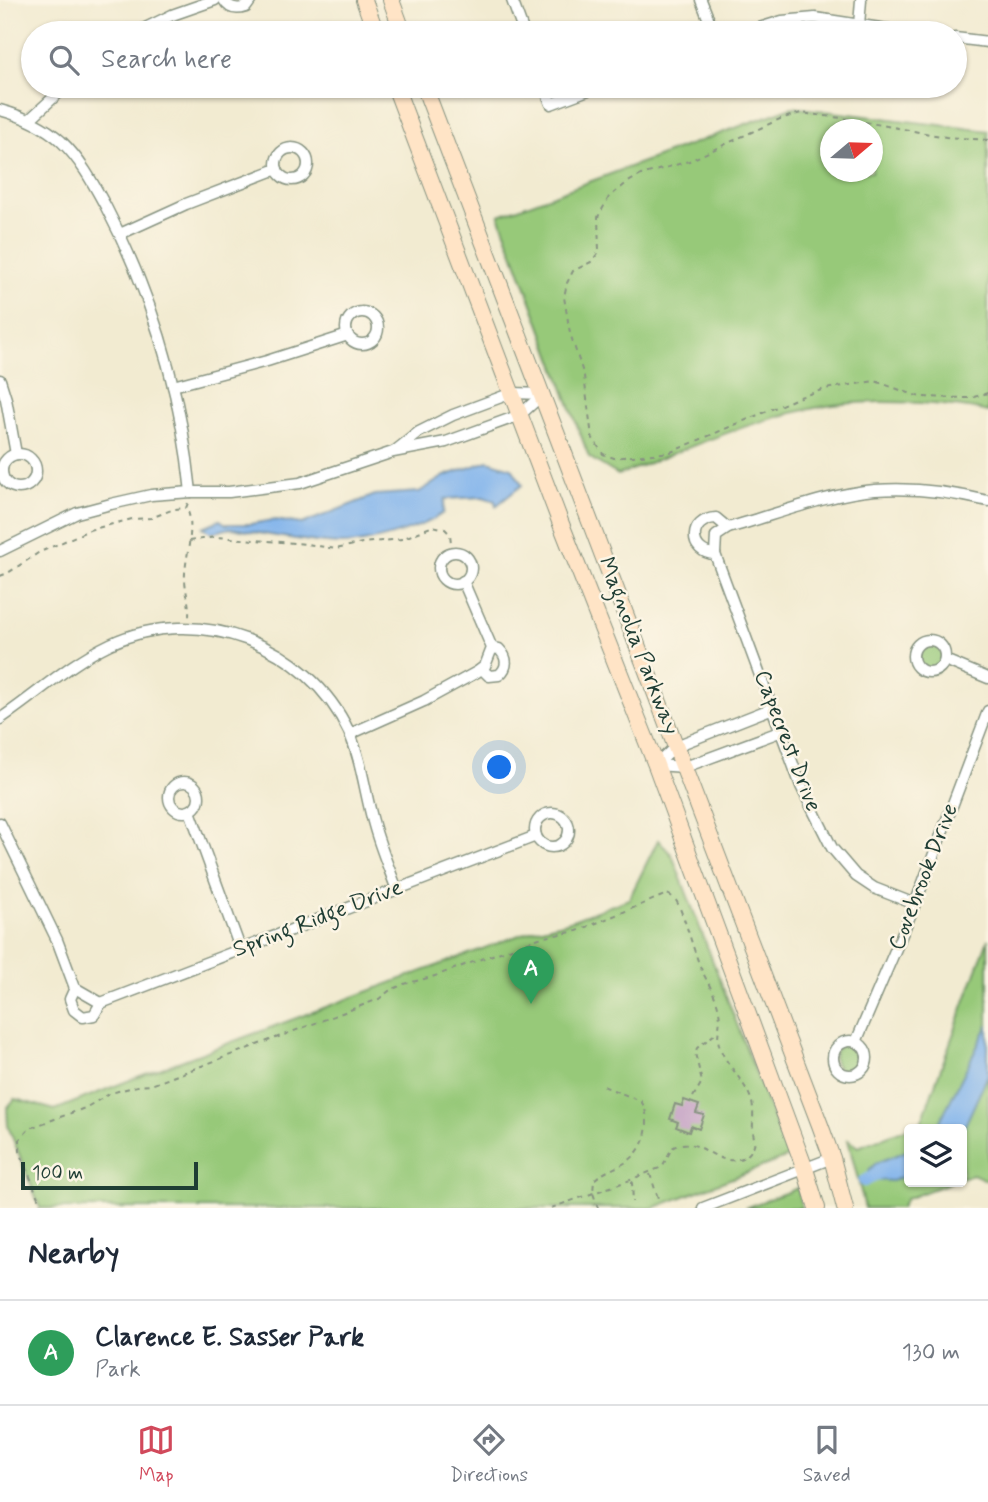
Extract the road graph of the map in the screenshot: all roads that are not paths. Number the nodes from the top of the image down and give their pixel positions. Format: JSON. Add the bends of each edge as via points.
{"nodes":[{"id":1,"x":215,"y":0,"type":"edge"},
{"id":2,"x":224,"y":0,"type":"edge"},
{"id":3,"x":251,"y":0,"type":"edge"},
{"id":4,"x":364,"y":0,"type":"edge"},
{"id":5,"x":391,"y":0,"type":"edge"},
{"id":6,"x":512,"y":0,"type":"edge"},
{"id":7,"x":701,"y":0,"type":"edge"},
{"id":8,"x":861,"y":0,"type":"edge"},
{"id":9,"x":160,"y":21,"type":"edge"},
{"id":10,"x":372,"y":21,"type":"edge"},
{"id":11,"x":399,"y":21,"type":"edge"},
{"id":12,"x":520,"y":21,"type":"edge"},
{"id":13,"x":709,"y":21,"type":"edge"},
{"id":14,"x":785,"y":21,"type":"edge"},
{"id":15,"x":834,"y":21,"type":"edge"},
{"id":16,"x":859,"y":21,"type":"edge"},
{"id":17,"x":967,"y":39,"type":"edge"},
{"id":18,"x":988,"y":42,"type":"edge"},
{"id":19,"x":53,"y":98,"type":"edge"},
{"id":20,"x":399,"y":98,"type":"edge"},
{"id":21,"x":428,"y":98,"type":"edge"},
{"id":22,"x":549,"y":98,"type":"edge"},
{"id":23,"x":567,"y":98,"type":"edge"},
{"id":24,"x":0,"y":110,"type":"edge"},
{"id":25,"x":433,"y":111,"type":"junction"},
{"id":26,"x":29,"y":120,"type":"junction"},
{"id":27,"x":408,"y":121,"type":"junction"},
{"id":28,"x":277,"y":169,"type":"dead end"},
{"id":29,"x":120,"y":234,"type":"junction"},
{"id":30,"x":348,"y":335,"type":"dead end"},
{"id":31,"x":0,"y":380,"type":"edge"},
{"id":32,"x":173,"y":386,"type":"junction"},
{"id":33,"x":512,"y":393,"type":"junction"},
{"id":34,"x":543,"y":394,"type":"junction"},
{"id":35,"x":520,"y":415,"type":"junction"},
{"id":36,"x":393,"y":452,"type":"junction"},
{"id":37,"x":16,"y":454,"type":"dead end"},
{"id":38,"x":191,"y":492,"type":"junction"},
{"id":39,"x":988,"y":501,"type":"edge"},
{"id":40,"x":728,"y":528,"type":"junction"},
{"id":41,"x":0,"y":551,"type":"edge"},
{"id":42,"x":716,"y":554,"type":"junction"},
{"id":43,"x":463,"y":581,"type":"junction"},
{"id":44,"x":492,"y":648,"type":"junction"},
{"id":45,"x":945,"y":660,"type":"dead end"},
{"id":46,"x":482,"y":669,"type":"junction"},
{"id":47,"x":988,"y":678,"type":"edge"},
{"id":48,"x":773,"y":708,"type":"junction"},
{"id":49,"x":988,"y":711,"type":"edge"},
{"id":50,"x":0,"y":719,"type":"edge"},
{"id":51,"x":782,"y":731,"type":"junction"},
{"id":52,"x":350,"y":734,"type":"junction"},
{"id":53,"x":676,"y":746,"type":"junction"},
{"id":54,"x":656,"y":765,"type":"junction"},
{"id":55,"x":685,"y":767,"type":"junction"},
{"id":56,"x":190,"y":811,"type":"dead end"},
{"id":57,"x":0,"y":823,"type":"edge"},
{"id":58,"x":536,"y":836,"type":"dead end"},
{"id":59,"x":397,"y":890,"type":"junction"},
{"id":60,"x":915,"y":904,"type":"junction"},
{"id":61,"x":240,"y":948,"type":"junction"},
{"id":62,"x":75,"y":988,"type":"junction"},
{"id":63,"x":101,"y":1003,"type":"junction"},
{"id":64,"x":856,"y":1042,"type":"dead end"},
{"id":65,"x":832,"y":1158,"type":"junction"},
{"id":66,"x":805,"y":1169,"type":"junction"},
{"id":67,"x":703,"y":1208,"type":"edge"},
{"id":68,"x":817,"y":1208,"type":"edge"},
{"id":69,"x":845,"y":1208,"type":"edge"}],
"edges":[{"from":1,"to":9,"type":"street"},
{"from":2,"to":3,"type":"street","via":[[235,9],[246,7]]},
{"from":4,"to":10,"type":"main road"},
{"from":5,"to":11,"type":"main road"},
{"from":6,"to":12,"type":"street"},
{"from":7,"to":13,"type":"street"},
{"from":8,"to":16,"type":"street"},
{"from":14,"to":15,"type":"street"},
{"from":17,"to":18,"type":"street"},
{"from":19,"to":26,"type":"street"},
{"from":20,"to":27,"type":"main road","name":"Magnolia Parkway"},
{"from":21,"to":25,"type":"main road","name":"Magnolia Parkway"},
{"from":22,"to":23,"type":"street","via":[[551,104]]},
{"from":24,"to":26,"type":"street"},
{"from":25,"to":27,"type":"main road"},
{"from":25,"to":34,"type":"main road","name":"Magnolia Parkway"},
{"from":26,"to":29,"type":"street","via":[[61,142],[85,168]]},
{"from":27,"to":33,"type":"main road","name":"Magnolia Parkway"},
{"from":28,"to":29,"type":"street"},
{"from":29,"to":32,"type":"street"},
{"from":30,"to":32,"type":"street"},
{"from":31,"to":37,"type":"street"},
{"from":32,"to":38,"type":"street"},
{"from":33,"to":34,"type":"street"},
{"from":33,"to":35,"type":"main road","name":"Magnolia Parkway"},
{"from":33,"to":36,"type":"street","via":[[453,415]]},
{"from":34,"to":35,"type":"street"},
{"from":34,"to":53,"type":"main road","name":"Magnolia Parkway"},
{"from":35,"to":36,"type":"street","via":[[446,442]]},
{"from":35,"to":54,"type":"main road","name":"Magnolia Parkway"},
{"from":36,"to":38,"type":"street","via":[[300,483]]},
{"from":38,"to":41,"type":"street","via":[[151,495],[77,513]]},
{"from":39,"to":40,"type":"street","via":[[929,490],[872,490]]},
{"from":40,"to":42,"type":"street","name":"Capecrest Drive","via":[[716,536]]},
{"from":40,"to":42,"type":"street","via":[[716,518],[696,528],[696,544],[708,554]]},
{"from":42,"to":48,"type":"street","name":"Capecrest Drive"},
{"from":43,"to":43,"type":"street","via":[[453,583],[441,575],[440,561],[452,552],[468,560],[470,569]]},
{"from":43,"to":44,"type":"street"},
{"from":44,"to":46,"type":"street"},
{"from":44,"to":46,"type":"street","via":[[503,653],[506,666],[499,675],[489,676]]},
{"from":45,"to":47,"type":"street"},
{"from":46,"to":52,"type":"street"},
{"from":48,"to":51,"type":"street","name":"Capecrest Drive"},
{"from":48,"to":53,"type":"street"},
{"from":49,"to":60,"type":"street","name":"Covebrook Drive"},
{"from":50,"to":52,"type":"street","via":[[111,643],[163,629],[188,628],[237,636],[285,657],[329,697]]},
{"from":51,"to":55,"type":"street"},
{"from":51,"to":60,"type":"street","name":"Capecrest Drive","via":[[802,786],[844,864],[874,888]]},
{"from":52,"to":59,"type":"street","via":[[374,827]]},
{"from":53,"to":54,"type":"street"},
{"from":53,"to":55,"type":"main road","name":"Magnolia Parkway"},
{"from":54,"to":55,"type":"street"},
{"from":54,"to":66,"type":"main road","name":"Magnolia Parkway"},
{"from":55,"to":65,"type":"main road","name":"Magnolia Parkway"},
{"from":56,"to":61,"type":"street"},
{"from":57,"to":62,"type":"street"},
{"from":58,"to":59,"type":"street","name":"Spring Ridge Drive"},
{"from":59,"to":61,"type":"street","name":"Spring Ridge Drive"},
{"from":60,"to":64,"type":"street","name":"Covebrook Drive"},
{"from":61,"to":63,"type":"street","name":"Spring Ridge Drive"},
{"from":62,"to":63,"type":"street"},
{"from":62,"to":63,"type":"street","name":"Spring Ridge Drive","via":[[70,999],[83,1017],[94,1015]]},
{"from":65,"to":66,"type":"street"},
{"from":65,"to":69,"type":"main road","name":"Magnolia Parkway"},
{"from":66,"to":67,"type":"street"},
{"from":66,"to":68,"type":"main road","name":"Magnolia Parkway"}]}
